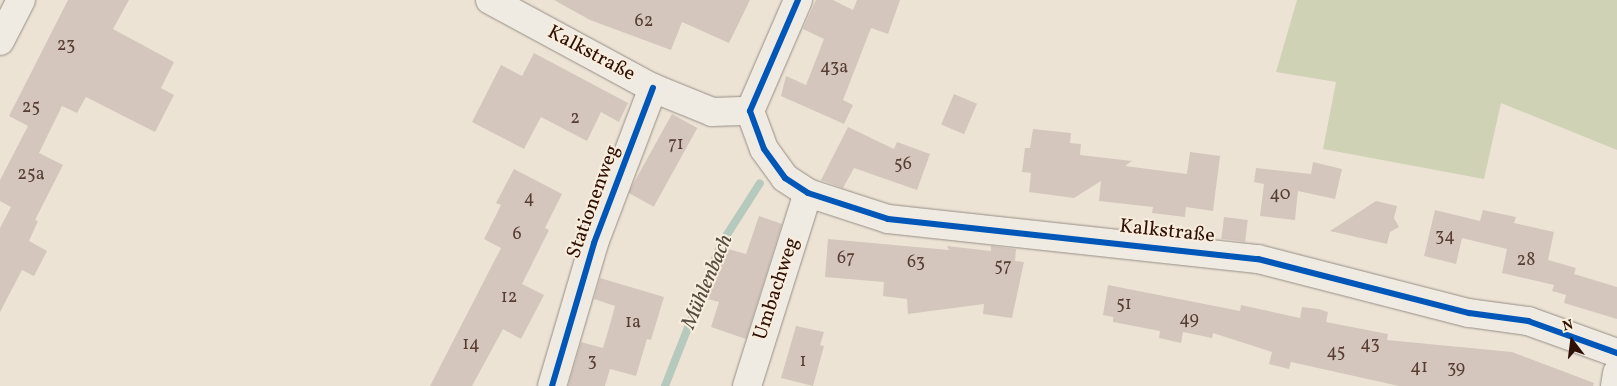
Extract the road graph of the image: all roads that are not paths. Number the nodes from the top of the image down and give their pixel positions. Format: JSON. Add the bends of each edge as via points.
{"nodes":[{"id":1,"x":21,"y":0,"type":"edge"},
{"id":2,"x":490,"y":0,"type":"edge"},
{"id":3,"x":798,"y":0,"type":"edge"},
{"id":4,"x":0,"y":41,"type":"edge"},
{"id":5,"x":653,"y":88,"type":"junction"},
{"id":6,"x":750,"y":111,"type":"junction"},
{"id":7,"x":808,"y":193,"type":"junction"},
{"id":8,"x":1617,"y":353,"type":"edge"},
{"id":9,"x":1617,"y":373,"type":"edge"},
{"id":10,"x":552,"y":386,"type":"edge"},
{"id":11,"x":747,"y":386,"type":"edge"},
{"id":12,"x":1615,"y":386,"type":"edge"}],
"edges":[{"from":1,"to":4,"type":"street"},
{"from":2,"to":5,"type":"street","name":"Kalkstraße"},
{"from":3,"to":6,"type":"street"},
{"from":5,"to":6,"type":"street","name":"Kalkstraße","via":[[712,112]]},
{"from":5,"to":10,"type":"street","name":"Stationenweg","via":[[594,243]]},
{"from":6,"to":7,"type":"street","name":"Kalkstraße","via":[[764,149],[785,178]]},
{"from":7,"to":8,"type":"street","name":"Kalkstraße","via":[[888,219],[1258,258],[1469,313],[1528,321]]},
{"from":7,"to":11,"type":"street","name":"Umbachweg"},
{"from":9,"to":12,"type":"street"}]}
